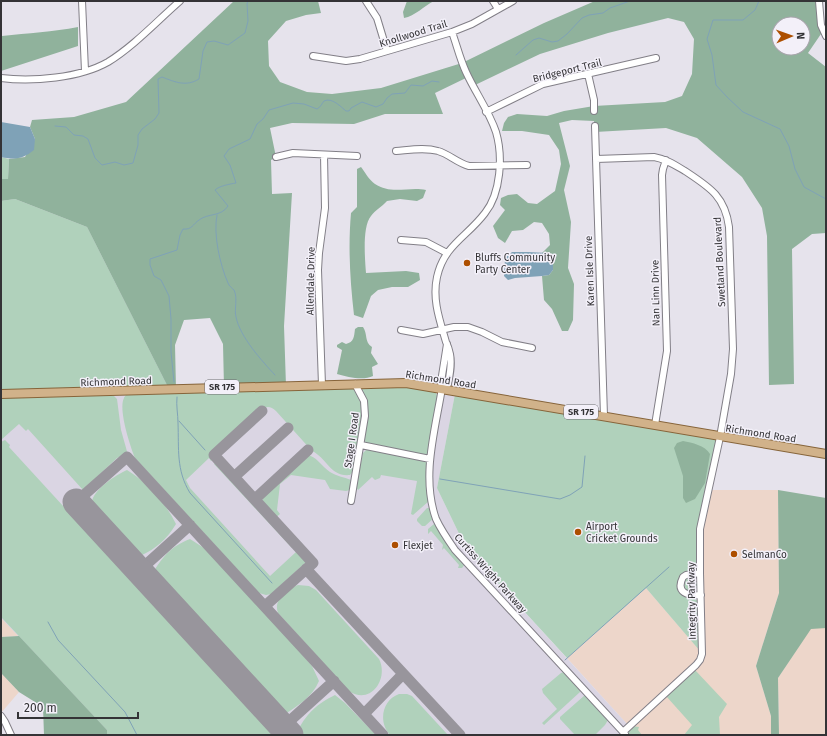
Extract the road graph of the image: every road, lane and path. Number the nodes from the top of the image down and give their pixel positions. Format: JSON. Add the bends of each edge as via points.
{"nodes":[{"id":1,"x":82,"y":1,"type":"edge"},
{"id":2,"x":180,"y":1,"type":"edge"},
{"id":3,"x":366,"y":1,"type":"edge"},
{"id":4,"x":493,"y":1,"type":"edge"},
{"id":5,"x":513,"y":1,"type":"edge"},
{"id":6,"x":819,"y":1,"type":"edge"},
{"id":7,"x":498,"y":9,"type":"junction"},
{"id":8,"x":452,"y":32,"type":"junction"},
{"id":9,"x":826,"y":36,"type":"edge"},
{"id":10,"x":387,"y":51,"type":"junction"},
{"id":11,"x":313,"y":56,"type":"dead end"},
{"id":12,"x":656,"y":58,"type":"dead end"},
{"id":13,"x":85,"y":71,"type":"junction"},
{"id":14,"x":588,"y":74,"type":"junction"},
{"id":15,"x":1,"y":78,"type":"edge"},
{"id":16,"x":594,"y":111,"type":"dead end"},
{"id":17,"x":486,"y":112,"type":"junction"},
{"id":18,"x":595,"y":126,"type":"dead end"},
{"id":19,"x":396,"y":151,"type":"dead end"},
{"id":20,"x":324,"y":154,"type":"junction"},
{"id":21,"x":357,"y":156,"type":"dead end"},
{"id":22,"x":276,"y":157,"type":"dead end"},
{"id":23,"x":596,"y":159,"type":"junction"},
{"id":24,"x":666,"y":160,"type":"junction"},
{"id":25,"x":527,"y":165,"type":"dead end"},
{"id":26,"x":499,"y":166,"type":"junction"},
{"id":27,"x":401,"y":240,"type":"dead end"},
{"id":28,"x":447,"y":253,"type":"junction"},
{"id":29,"x":443,"y":329,"type":"junction"},
{"id":30,"x":402,"y":330,"type":"dead end"},
{"id":31,"x":532,"y":348,"type":"dead end"},
{"id":32,"x":355,"y":384,"type":"junction"},
{"id":33,"x":322,"y":385,"type":"junction"},
{"id":34,"x":442,"y":388,"type":"junction"},
{"id":35,"x":1,"y":394,"type":"edge"},
{"id":36,"x":604,"y":416,"type":"junction"},
{"id":37,"x":655,"y":425,"type":"junction"},
{"id":38,"x":720,"y":437,"type":"junction"},
{"id":39,"x":361,"y":445,"type":"junction"},
{"id":40,"x":826,"y":454,"type":"edge"},
{"id":41,"x":430,"y":459,"type":"junction"},
{"id":42,"x":350,"y":501,"type":"dead end"},
{"id":43,"x":700,"y":573,"type":"junction"},
{"id":44,"x":701,"y":595,"type":"junction"},
{"id":45,"x":1,"y":716,"type":"edge"},
{"id":46,"x":624,"y":734,"type":"edge"},
{"id":47,"x":11,"y":735,"type":"edge"}],
"edges":[{"from":1,"to":13,"type":"street"},
{"from":2,"to":13,"type":"street","via":[[116,56]]},
{"from":3,"to":10,"type":"street","via":[[377,18]]},
{"from":4,"to":7,"type":"street"},
{"from":5,"to":7,"type":"street","name":"Knollwood Trail"},
{"from":6,"to":9,"type":"street","via":[[821,25]]},
{"from":7,"to":8,"type":"street","name":"Knollwood Trail"},
{"from":8,"to":10,"type":"street","name":"Knollwood Trail"},
{"from":8,"to":17,"type":"street","name":"Curtiss Wright Parkway","via":[[464,67]]},
{"from":10,"to":11,"type":"street","name":"Knollwood Trail","via":[[351,61]]},
{"from":12,"to":14,"type":"street","name":"Bridgeport Trail"},
{"from":13,"to":15,"type":"street","via":[[51,78]]},
{"from":14,"to":16,"type":"street"},
{"from":14,"to":17,"type":"street","name":"Bridgeport Trail","via":[[543,84]]},
{"from":17,"to":26,"type":"street","name":"Curtiss Wright Parkway","via":[[497,138]]},
{"from":18,"to":23,"type":"street","name":"Karen Isle Drive"},
{"from":19,"to":26,"type":"street","via":[[432,149],[465,165]]},
{"from":20,"to":21,"type":"street"},
{"from":20,"to":22,"type":"street","via":[[293,153]]},
{"from":20,"to":33,"type":"street","name":"Allendale Drive","via":[[325,208],[318,264]]},
{"from":23,"to":24,"type":"street","name":"Swetland Boulevard","via":[[654,157]]},
{"from":23,"to":36,"type":"street","name":"Karen Isle Drive"},
{"from":24,"to":37,"type":"street","name":"Nan Linn Drive","via":[[662,175],[667,351]]},
{"from":24,"to":38,"type":"street","name":"Swetland Boulevard","via":[[714,192],[727,214],[733,349]]},
{"from":25,"to":26,"type":"street"},
{"from":26,"to":28,"type":"street","name":"Curtiss Wright Parkway","via":[[497,187],[488,209]]},
{"from":27,"to":28,"type":"street","via":[[426,242]]},
{"from":28,"to":29,"type":"street","name":"Curtiss Wright Parkway","via":[[439,269],[435,291],[436,306]]},
{"from":29,"to":30,"type":"street","via":[[420,335]]},
{"from":29,"to":31,"type":"street","via":[[468,327],[502,342]]},
{"from":29,"to":34,"type":"street","name":"Curtiss Wright Parkway","via":[[451,359],[448,384]]},
{"from":32,"to":33,"type":"main road","name":"Richmond Road","number":"SR 175"},
{"from":32,"to":34,"type":"main road","name":"Richmond Road","number":"SR 175","via":[[406,383]]},
{"from":32,"to":39,"type":"street","name":"Stage I Road","via":[[365,408]]},
{"from":33,"to":35,"type":"main road","name":"Richmond Road","number":"SR 175"},
{"from":34,"to":36,"type":"main road","name":"Richmond Road","number":"SR 175"},
{"from":34,"to":41,"type":"street","name":"Curtiss Wright Parkway"},
{"from":36,"to":37,"type":"main road","name":"Richmond Road","number":"SR 175"},
{"from":37,"to":38,"type":"main road","name":"Richmond Road","number":"SR 175"},
{"from":38,"to":40,"type":"main road","name":"Richmond Road","number":"SR 175"},
{"from":38,"to":43,"type":"street","name":"Integrity Parkway","via":[[700,529]]},
{"from":39,"to":41,"type":"street"},
{"from":39,"to":42,"type":"street","name":"Stage I Road"},
{"from":41,"to":46,"type":"street","name":"Curtiss Wright Parkway","via":[[429,483],[432,503],[442,532],[455,550]]},
{"from":43,"to":44,"type":"street","name":"Integrity Parkway"},
{"from":43,"to":44,"type":"street","via":[[686,575],[680,586],[686,594]]},
{"from":44,"to":46,"type":"street","name":"Integrity Parkway","via":[[700,660]]},
{"from":45,"to":47,"type":"street"}]}
